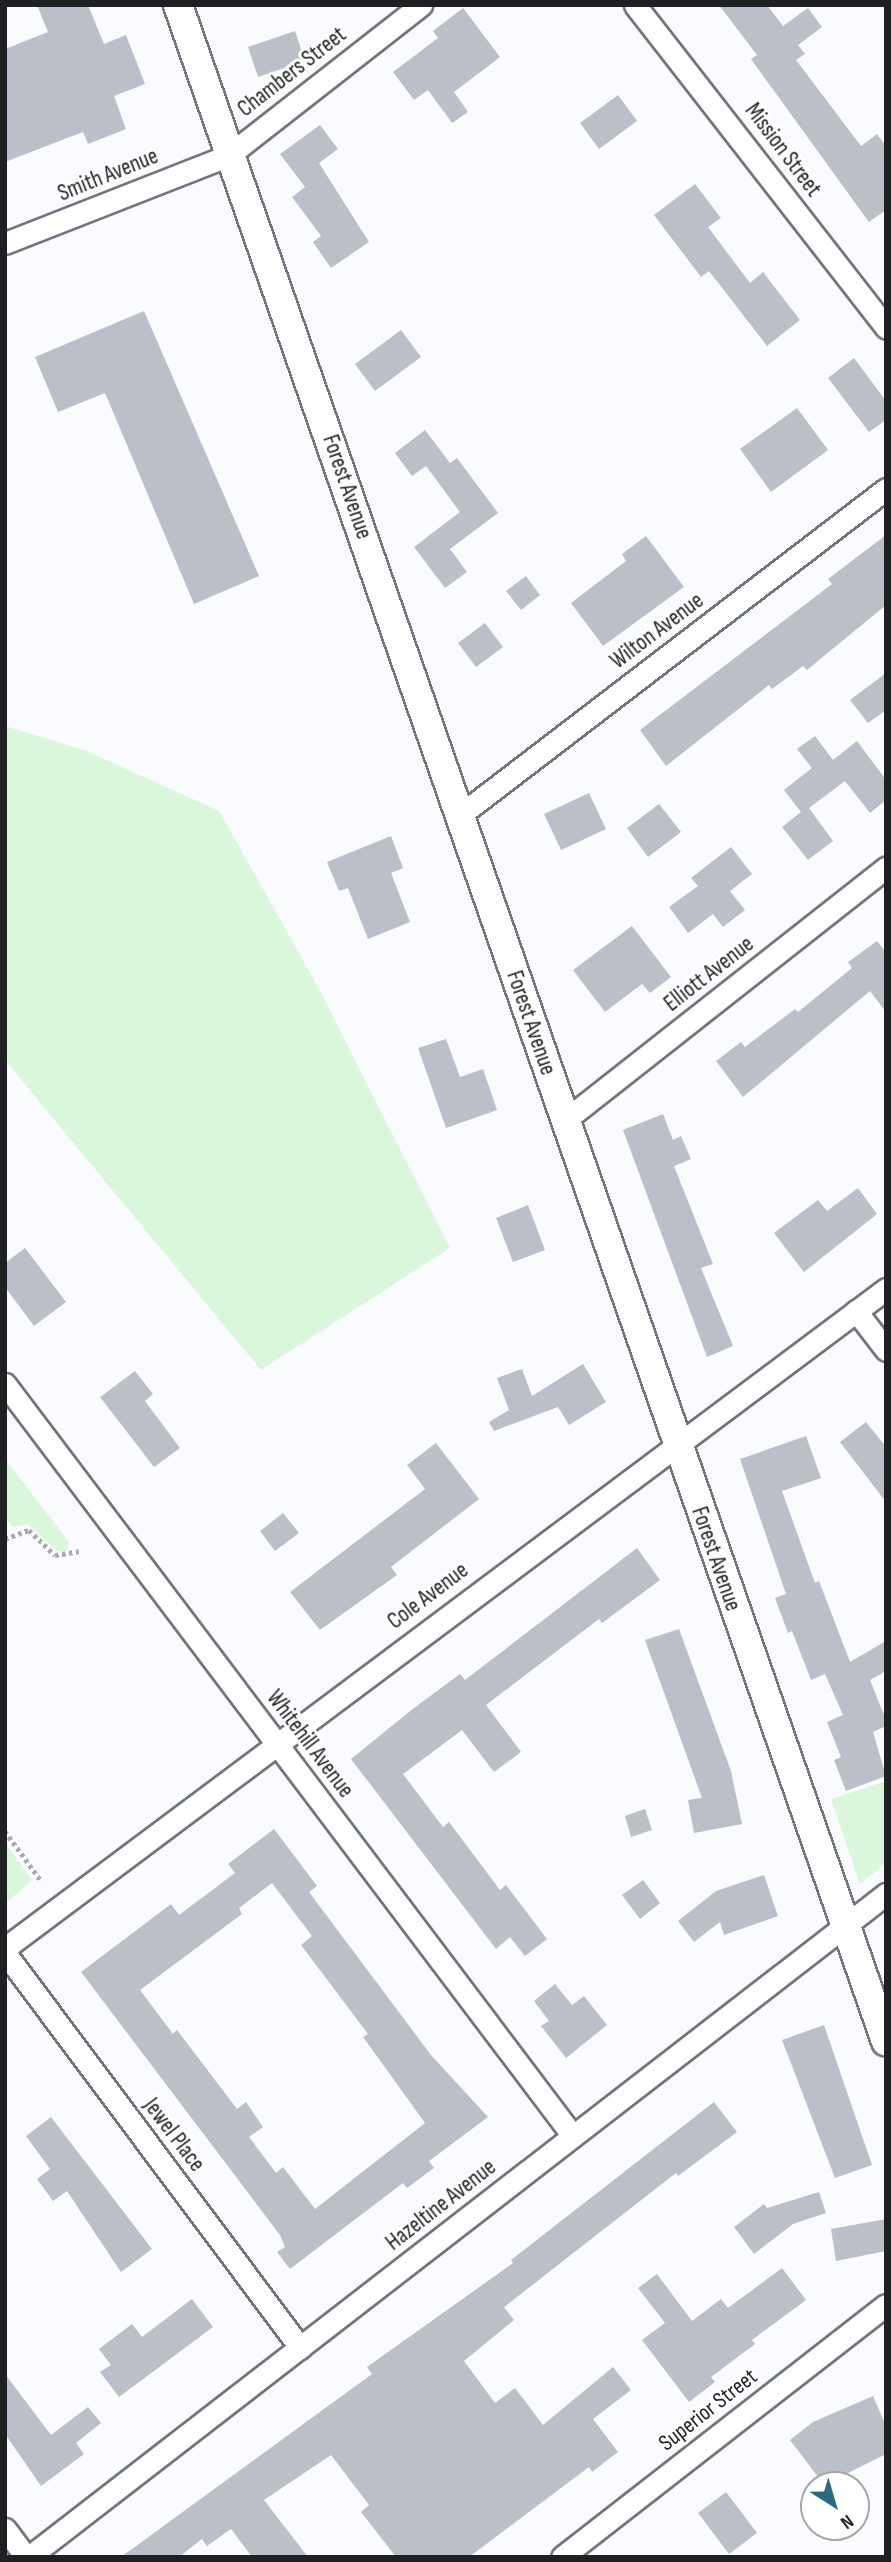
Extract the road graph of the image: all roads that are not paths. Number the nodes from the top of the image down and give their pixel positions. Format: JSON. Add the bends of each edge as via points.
{"nodes":[{"id":1,"x":178,"y":5,"type":"edge"},
{"id":2,"x":421,"y":5,"type":"edge"},
{"id":3,"x":635,"y":5,"type":"edge"},
{"id":4,"x":229,"y":155,"type":"junction"},
{"id":5,"x":5,"y":243,"type":"edge"},
{"id":6,"x":886,"y":328,"type":"edge"},
{"id":7,"x":886,"y":489,"type":"edge"},
{"id":8,"x":460,"y":815,"type":"junction"},
{"id":9,"x":886,"y":868,"type":"edge"},
{"id":10,"x":565,"y":1121,"type":"junction"},
{"id":11,"x":886,"y":1289,"type":"edge"},
{"id":12,"x":856,"y":1311,"type":"junction"},
{"id":13,"x":886,"y":1350,"type":"edge"},
{"id":14,"x":5,"y":1384,"type":"edge"},
{"id":15,"x":675,"y":1444,"type":"junction"},
{"id":16,"x":276,"y":1743,"type":"junction"},
{"id":17,"x":886,"y":1894,"type":"edge"},
{"id":18,"x":846,"y":1925,"type":"junction"},
{"id":19,"x":5,"y":1951,"type":"edge"},
{"id":20,"x":883,"y":2023,"type":"edge"},
{"id":21,"x":573,"y":2136,"type":"junction"},
{"id":22,"x":886,"y":2305,"type":"edge"},
{"id":23,"x":300,"y":2348,"type":"junction"},
{"id":24,"x":5,"y":2529,"type":"edge"},
{"id":25,"x":27,"y":2557,"type":"edge"},
{"id":26,"x":562,"y":2557,"type":"edge"}],
"edges":[{"from":1,"to":4,"type":"main road","name":"Forest Avenue"},
{"from":2,"to":4,"type":"street","name":"Chambers Street"},
{"from":3,"to":6,"type":"street","name":"Mission Street"},
{"from":4,"to":5,"type":"street","name":"Smith Avenue"},
{"from":4,"to":8,"type":"main road","name":"Forest Avenue"},
{"from":7,"to":8,"type":"street","name":"Wilton Avenue"},
{"from":8,"to":10,"type":"main road","name":"Forest Avenue"},
{"from":9,"to":10,"type":"street","name":"Elliott Avenue"},
{"from":10,"to":15,"type":"main road","name":"Forest Avenue"},
{"from":11,"to":12,"type":"street","name":"Cole Avenue"},
{"from":12,"to":13,"type":"street"},
{"from":12,"to":15,"type":"street","name":"Cole Avenue"},
{"from":14,"to":16,"type":"street","name":"Whitehill Avenue"},
{"from":15,"to":16,"type":"street","name":"Cole Avenue"},
{"from":15,"to":18,"type":"main road","name":"Forest Avenue"},
{"from":16,"to":19,"type":"street","name":"Cole Avenue"},
{"from":16,"to":21,"type":"street","name":"Whitehill Avenue"},
{"from":17,"to":18,"type":"street","name":"Hazeltine Avenue"},
{"from":18,"to":20,"type":"main road","name":"Forest Avenue"},
{"from":18,"to":21,"type":"street","name":"Hazeltine Avenue"},
{"from":19,"to":23,"type":"street","name":"Jewel Place"},
{"from":21,"to":23,"type":"street","name":"Hazeltine Avenue"},
{"from":22,"to":26,"type":"street","name":"Superior Street"},
{"from":23,"to":25,"type":"street","name":"Hazeltine Avenue"},
{"from":24,"to":25,"type":"street"}]}
